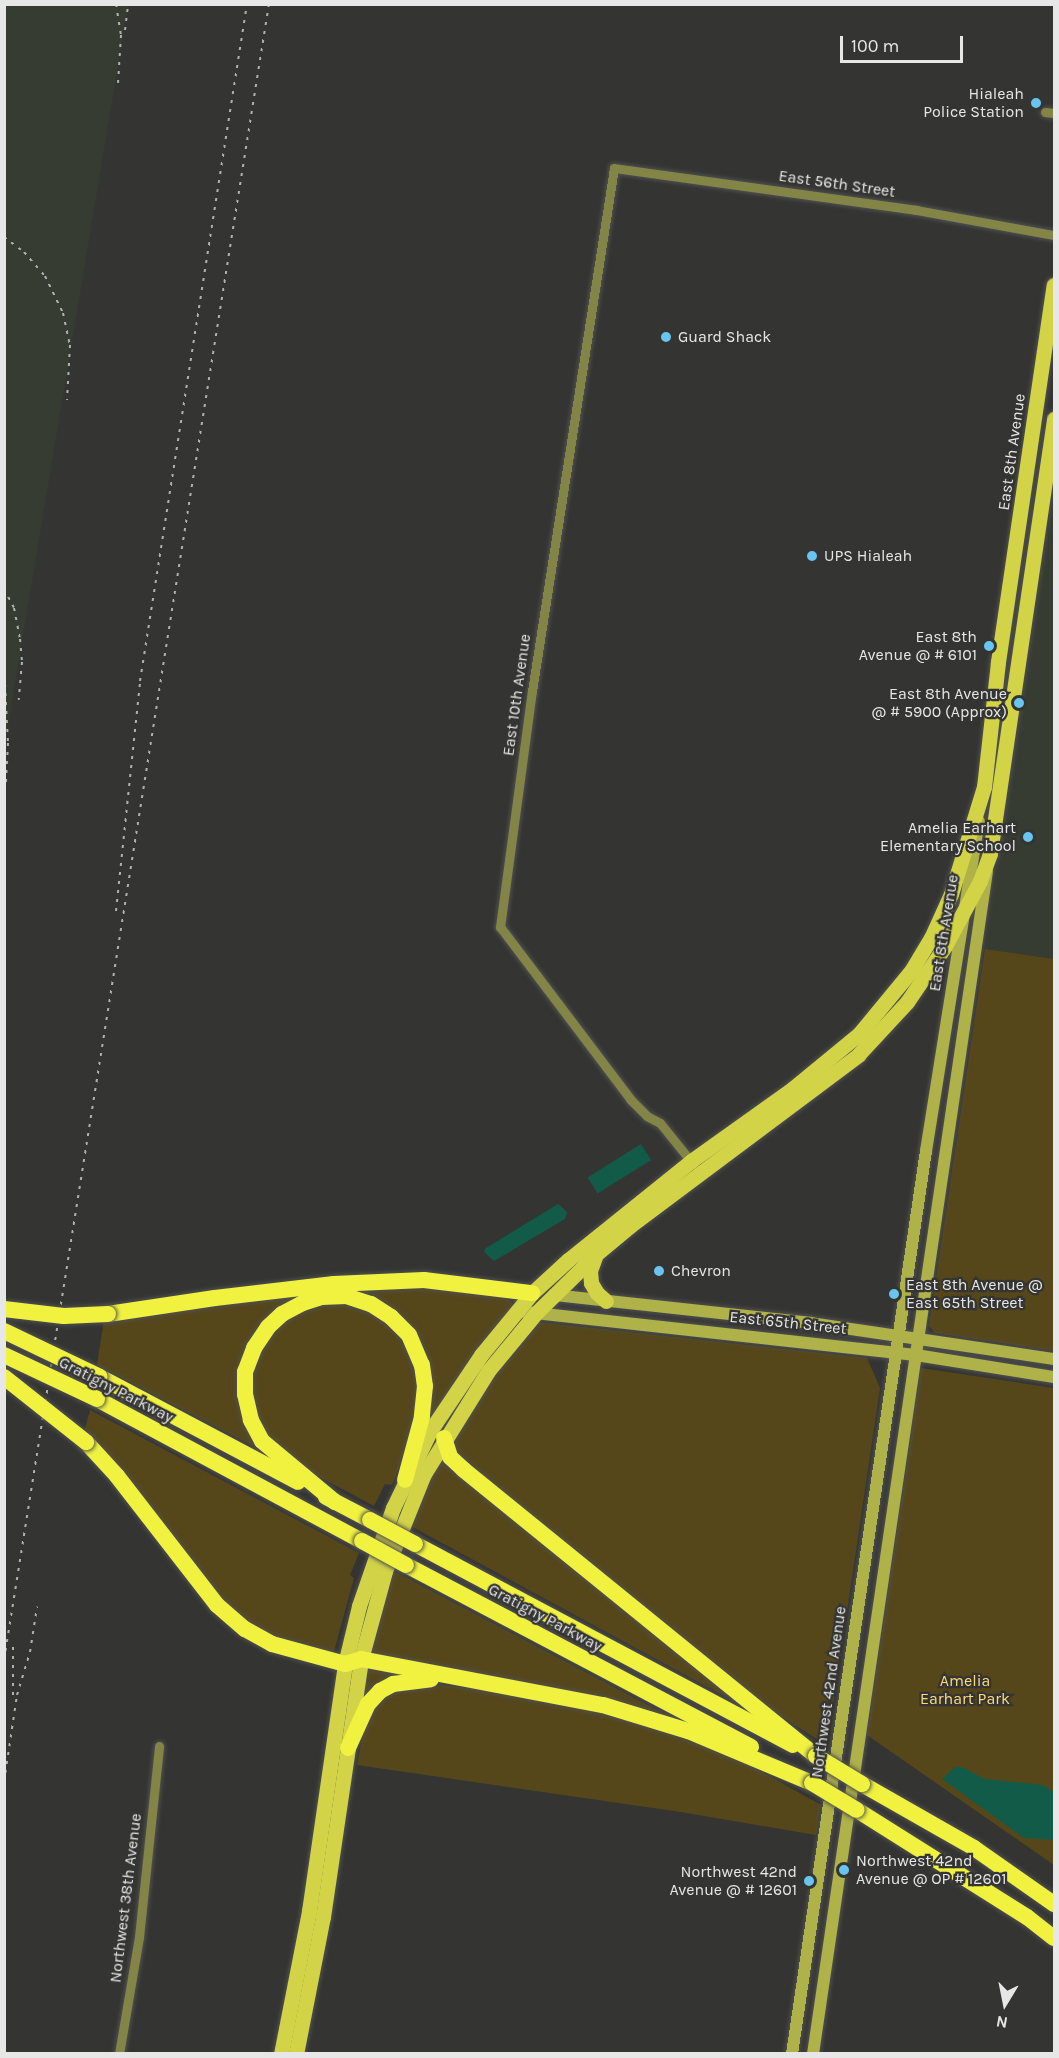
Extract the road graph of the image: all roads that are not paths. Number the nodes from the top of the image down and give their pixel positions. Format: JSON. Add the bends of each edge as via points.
{"nodes":[{"id":1,"x":614,"y":168,"type":"joint"},
{"id":2,"x":1054,"y":235,"type":"edge"},
{"id":3,"x":1054,"y":285,"type":"edge"},
{"id":4,"x":1049,"y":360,"type":"edge"},
{"id":5,"x":1054,"y":419,"type":"edge"},
{"id":6,"x":1015,"y":549,"type":"junction"},
{"id":7,"x":1035,"y":552,"type":"junction"},
{"id":8,"x":990,"y":732,"type":"junction"},
{"id":9,"x":1008,"y":735,"type":"junction"},
{"id":10,"x":984,"y":787,"type":"junction"},
{"id":11,"x":990,"y":853,"type":"junction"},
{"id":12,"x":967,"y":905,"type":"junction"},
{"id":13,"x":926,"y":1151,"type":"junction"},
{"id":14,"x":945,"y":1154,"type":"junction"},
{"id":15,"x":691,"y":1161,"type":"junction"},
{"id":16,"x":701,"y":1174,"type":"junction"},
{"id":17,"x":595,"y":1255,"type":"junction"},
{"id":18,"x":532,"y":1293,"type":"junction"},
{"id":19,"x":554,"y":1295,"type":"junction"},
{"id":20,"x":606,"y":1301,"type":"junction"},
{"id":21,"x":4,"y":1309,"type":"edge"},
{"id":22,"x":517,"y":1311,"type":"junction"},
{"id":23,"x":536,"y":1313,"type":"junction"},
{"id":24,"x":4,"y":1331,"type":"edge"},
{"id":25,"x":899,"y":1336,"type":"junction"},
{"id":26,"x":918,"y":1339,"type":"junction"},
{"id":27,"x":896,"y":1353,"type":"junction"},
{"id":28,"x":4,"y":1355,"type":"edge"},
{"id":29,"x":916,"y":1355,"type":"junction"},
{"id":30,"x":1054,"y":1359,"type":"edge"},
{"id":31,"x":4,"y":1377,"type":"edge"},
{"id":32,"x":1054,"y":1377,"type":"edge"},
{"id":33,"x":444,"y":1438,"type":"junction"},
{"id":34,"x":405,"y":1480,"type":"junction"},
{"id":35,"x":334,"y":1502,"type":"junction"},
{"id":36,"x":353,"y":1662,"type":"junction"},
{"id":37,"x":457,"y":1677,"type":"junction"},
{"id":38,"x":159,"y":1746,"type":"dead end"},
{"id":39,"x":348,"y":1748,"type":"junction"},
{"id":40,"x":816,"y":1756,"type":"junction"},
{"id":41,"x":812,"y":1783,"type":"junction"},
{"id":42,"x":1054,"y":1904,"type":"edge"},
{"id":43,"x":1054,"y":1938,"type":"edge"},
{"id":44,"x":809,"y":1940,"type":"junction"},
{"id":45,"x":829,"y":1943,"type":"junction"},
{"id":46,"x":119,"y":2054,"type":"edge"},
{"id":47,"x":281,"y":2054,"type":"edge"},
{"id":48,"x":296,"y":2054,"type":"edge"},
{"id":49,"x":792,"y":2054,"type":"edge"},
{"id":50,"x":813,"y":2054,"type":"edge"}],
"edges":[{"from":1,"to":2,"type":"street","name":"East 56th Street","via":[[916,210]]},
{"from":1,"to":15,"type":"street","name":"East 10th Avenue","via":[[534,680],[500,927],[631,1100],[660,1123]]},
{"from":3,"to":4,"type":"main road","name":"East 8th Avenue"},
{"from":4,"to":6,"type":"main road","name":"East 8th Avenue"},
{"from":5,"to":7,"type":"main road","name":"East 8th Avenue"},
{"from":6,"to":7,"type":"main road"},
{"from":6,"to":8,"type":"main road","name":"East 8th Avenue"},
{"from":7,"to":9,"type":"main road","name":"East 8th Avenue"},
{"from":8,"to":9,"type":"main road"},
{"from":8,"to":10,"type":"main road","name":"East 8th Avenue"},
{"from":9,"to":11,"type":"main road","name":"East 8th Avenue"},
{"from":10,"to":12,"type":"main road","name":"East 8th Avenue"},
{"from":10,"to":15,"type":"main road","via":[[951,894],[931,938],[886,1004],[833,1058]]},
{"from":11,"to":12,"type":"main road"},
{"from":11,"to":14,"type":"main road","name":"East 8th Avenue"},
{"from":12,"to":13,"type":"main road","name":"East 8th Avenue"},
{"from":12,"to":16,"type":"main road","via":[[924,979],[884,1029],[858,1055]]},
{"from":13,"to":14,"type":"main road"},
{"from":13,"to":25,"type":"main road","name":"East 8th Avenue"},
{"from":14,"to":26,"type":"main road","name":"East 8th Avenue"},
{"from":15,"to":16,"type":"street","name":"East 10th Avenue"},
{"from":15,"to":18,"type":"main road"},
{"from":16,"to":17,"type":"main road"},
{"from":17,"to":19,"type":"main road"},
{"from":17,"to":20,"type":"main road","via":[[591,1283]]},
{"from":18,"to":19,"type":"main road","name":"East 65th Street"},
{"from":18,"to":21,"type":"highway","bridge":true,"via":[[424,1280],[334,1284],[108,1314],[64,1316]]},
{"from":18,"to":22,"type":"main road"},
{"from":19,"to":20,"type":"main road","name":"East 65th Street"},
{"from":19,"to":23,"type":"main road"},
{"from":20,"to":25,"type":"main road","name":"East 65th Street"},
{"from":22,"to":23,"type":"main road","name":"East 65th Street"},
{"from":22,"to":34,"type":"main road","via":[[456,1391]]},
{"from":23,"to":27,"type":"main road","name":"East 65th Street"},
{"from":23,"to":33,"type":"main road","via":[[488,1371]]},
{"from":24,"to":35,"type":"highway","name":"Gratigny Parkway","bridge":true,"via":[[100,1377]]},
{"from":25,"to":26,"type":"main road","name":"East 65th Street"},
{"from":25,"to":27,"type":"main road","name":"Northwest 42nd Avenue"},
{"from":26,"to":29,"type":"main road","name":"East 8th Avenue"},
{"from":26,"to":30,"type":"main road","name":"East 65th Street"},
{"from":27,"to":29,"type":"main road","name":"East 65th Street"},
{"from":27,"to":44,"type":"main road","name":"Northwest 42nd Avenue"},
{"from":28,"to":41,"type":"highway","name":"Gratigny Parkway","bridge":true,"via":[[97,1399],[750,1746]]},
{"from":29,"to":32,"type":"main road","name":"East 65th Street"},
{"from":29,"to":45,"type":"main road"},
{"from":31,"to":36,"type":"highway","bridge":true,"via":[[86,1442],[228,1616],[272,1644]]},
{"from":33,"to":36,"type":"main road","via":[[405,1517]]},
{"from":33,"to":40,"type":"highway","via":[[450,1457],[464,1470]]},
{"from":34,"to":35,"type":"highway","via":[[422,1417],[425,1386],[422,1365],[409,1335],[371,1304],[321,1297],[274,1320],[254,1348],[246,1372],[245,1394],[251,1420],[262,1441]]},
{"from":34,"to":36,"type":"main road","via":[[371,1563]]},
{"from":35,"to":40,"type":"highway","name":"Gratigny Parkway","bridge":true},
{"from":36,"to":37,"type":"highway"},
{"from":36,"to":39,"type":"main road"},
{"from":36,"to":47,"type":"main road"},
{"from":37,"to":39,"type":"highway","via":[[411,1680],[380,1691],[367,1706]]},
{"from":37,"to":41,"type":"highway","via":[[603,1705],[644,1717],[688,1731]]},
{"from":38,"to":46,"type":"street","name":"Northwest 38th Avenue","via":[[140,1937]]},
{"from":39,"to":48,"type":"main road","via":[[323,1917]]},
{"from":40,"to":42,"type":"highway","name":"Gratigny Parkway","bridge":true,"via":[[974,1848]]},
{"from":41,"to":43,"type":"highway","name":"Gratigny Parkway","bridge":true,"via":[[1027,1917]]},
{"from":44,"to":45,"type":"main road"},
{"from":44,"to":49,"type":"main road","name":"Northwest 42nd Avenue"},
{"from":45,"to":50,"type":"main road"}]}
